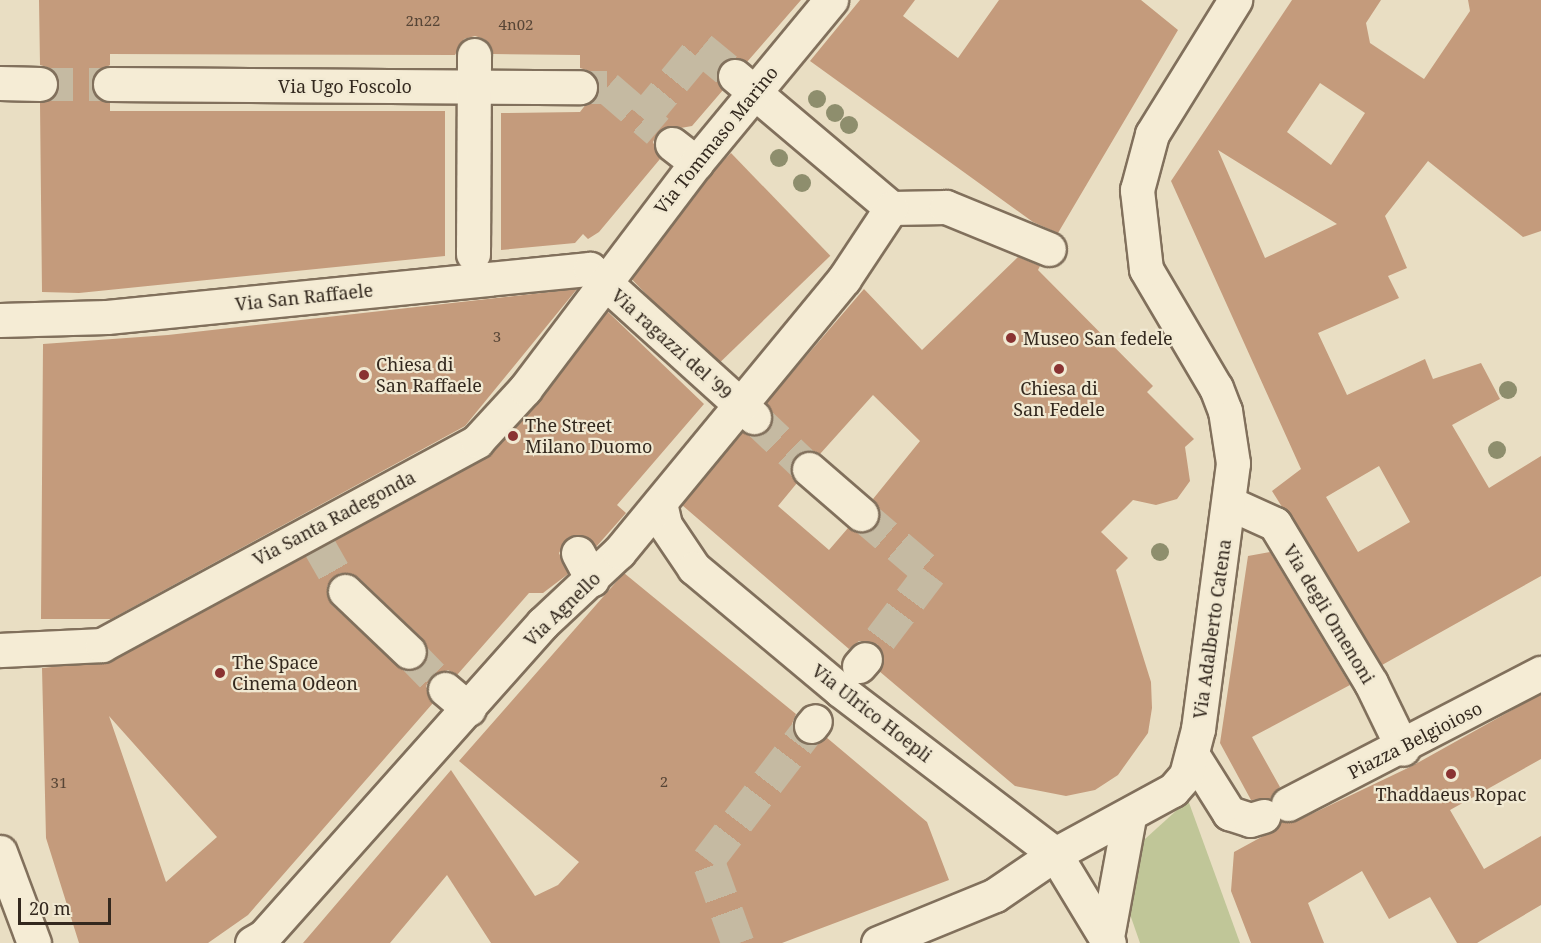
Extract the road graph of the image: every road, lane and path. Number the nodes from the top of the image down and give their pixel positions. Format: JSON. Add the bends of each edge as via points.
{"nodes":[{"id":1,"x":831,"y":0,"type":"edge"},
{"id":2,"x":1235,"y":0,"type":"edge"},
{"id":3,"x":474,"y":55,"type":"dead end"},
{"id":4,"x":0,"y":83,"type":"edge"},
{"id":5,"x":40,"y":84,"type":"tunnel mouth"},
{"id":6,"x":110,"y":84,"type":"tunnel mouth"},
{"id":7,"x":744,"y":84,"type":"junction"},
{"id":8,"x":475,"y":87,"type":"junction"},
{"id":9,"x":580,"y":87,"type":"tunnel mouth"},
{"id":10,"x":891,"y":208,"type":"junction"},
{"id":11,"x":1049,"y":249,"type":"dead end"},
{"id":12,"x":473,"y":254,"type":"dead end"},
{"id":13,"x":604,"y":282,"type":"junction"},
{"id":14,"x":0,"y":320,"type":"edge"},
{"id":15,"x":747,"y":411,"type":"junction"},
{"id":16,"x":809,"y":469,"type":"tunnel mouth"},
{"id":17,"x":660,"y":503,"type":"junction"},
{"id":18,"x":1231,"y":504,"type":"junction"},
{"id":19,"x":861,"y":514,"type":"tunnel mouth"},
{"id":20,"x":595,"y":559,"type":"junction"},
{"id":21,"x":694,"y":568,"type":"junction"},
{"id":22,"x":345,"y":591,"type":"tunnel mouth"},
{"id":23,"x":0,"y":650,"type":"edge"},
{"id":24,"x":409,"y":652,"type":"tunnel mouth"},
{"id":25,"x":1541,"y":673,"type":"edge"},
{"id":26,"x":1403,"y":749,"type":"junction"},
{"id":27,"x":1192,"y":754,"type":"junction"},
{"id":28,"x":1129,"y":817,"type":"junction"},
{"id":29,"x":0,"y":852,"type":"edge"},
{"id":30,"x":1055,"y":854,"type":"junction"},
{"id":31,"x":260,"y":935,"type":"edge"},
{"id":32,"x":1108,"y":940,"type":"edge"},
{"id":33,"x":34,"y":943,"type":"edge"},
{"id":34,"x":879,"y":943,"type":"edge"}],
"edges":[{"from":1,"to":7,"type":"street","name":"Via Tommaso Marino"},
{"from":2,"to":18,"type":"street","name":"Via Adalberto Catena","via":[[1152,134],[1141,169],[1137,219],[1146,269],[1226,411],[1233,463]]},
{"from":3,"to":8,"type":"street"},
{"from":4,"to":5,"type":"street"},
{"from":6,"to":8,"type":"street","name":"Via Ugo Foscolo"},
{"from":7,"to":10,"type":"street"},
{"from":7,"to":13,"type":"street","name":"Via Tommaso Marino","via":[[684,154]]},
{"from":8,"to":9,"type":"street","name":"Via Ugo Foscolo"},
{"from":8,"to":12,"type":"street"},
{"from":10,"to":11,"type":"street","via":[[946,207]]},
{"from":10,"to":15,"type":"street","name":"Via Agnello"},
{"from":13,"to":14,"type":"street","name":"Via San Raffaele","via":[[590,269],[107,317]]},
{"from":13,"to":15,"type":"street","name":"Via ragazzi del '99"},
{"from":13,"to":23,"type":"street","name":"Via Santa Radegonda","via":[[525,389],[477,441],[314,536],[102,645]]},
{"from":15,"to":17,"type":"street","name":"Via Agnello"},
{"from":16,"to":19,"type":"street"},
{"from":17,"to":20,"type":"street","name":"Via Agnello"},
{"from":17,"to":21,"type":"street","name":"Via Ulrico Hoepli","via":[[665,525]]},
{"from":18,"to":26,"type":"street","name":"Via degli Omenoni","via":[[1275,524],[1371,683]]},
{"from":18,"to":27,"type":"street","name":"Via Adalberto Catena"},
{"from":20,"to":21,"type":"street","name":"Via Ulrico Hoepli","via":[[646,550]]},
{"from":20,"to":31,"type":"street","name":"Via Agnello","via":[[543,623],[457,699]]},
{"from":21,"to":30,"type":"street","name":"Via Ulrico Hoepli","via":[[840,690]]},
{"from":22,"to":24,"type":"street"},
{"from":25,"to":26,"type":"street","name":"Piazza Belgioioso"},
{"from":26,"to":27,"type":"street","name":"Piazza Belgioioso","via":[[1250,820],[1228,813]]},
{"from":27,"to":28,"type":"street","name":"Via Adalberto Catena","via":[[1173,790]]},
{"from":28,"to":30,"type":"street","name":"Via Adalberto Catena"},
{"from":28,"to":32,"type":"street"},
{"from":29,"to":33,"type":"street"},
{"from":30,"to":32,"type":"street"},
{"from":30,"to":34,"type":"street","name":"Via Adalberto Catena","via":[[995,895]]}]}
